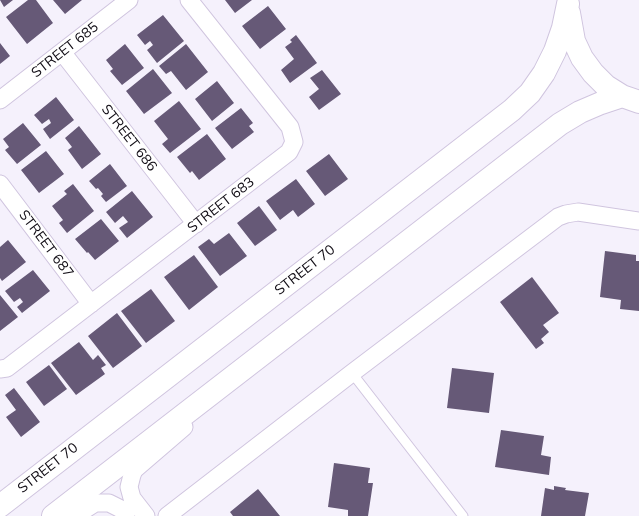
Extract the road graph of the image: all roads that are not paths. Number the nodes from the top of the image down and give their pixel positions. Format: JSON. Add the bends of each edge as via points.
{"nodes":[{"id":1,"x":130,"y":0,"type":"edge"},
{"id":2,"x":189,"y":0,"type":"edge"},
{"id":3,"x":568,"y":2,"type":"edge"},
{"id":4,"x":62,"y":52,"type":"junction"},
{"id":5,"x":630,"y":99,"type":"edge"},
{"id":6,"x":0,"y":100,"type":"edge"},
{"id":7,"x":0,"y":184,"type":"edge"},
{"id":8,"x":639,"y":221,"type":"edge"},
{"id":9,"x":196,"y":224,"type":"junction"},
{"id":10,"x":91,"y":304,"type":"junction"},
{"id":11,"x":248,"y":366,"type":"junction"},
{"id":12,"x":0,"y":369,"type":"edge"},
{"id":13,"x":352,"y":373,"type":"junction"},
{"id":14,"x":0,"y":506,"type":"edge"},
{"id":15,"x":53,"y":516,"type":"edge"},
{"id":16,"x":75,"y":516,"type":"edge"},
{"id":17,"x":126,"y":516,"type":"edge"},
{"id":18,"x":146,"y":516,"type":"edge"},
{"id":19,"x":167,"y":516,"type":"edge"},
{"id":20,"x":463,"y":516,"type":"edge"}],
"edges":[{"from":1,"to":4,"type":"street","name":"STREET 685"},
{"from":2,"to":9,"type":"street","name":"STREET 683","via":[[290,126],[294,142],[289,152]]},
{"from":3,"to":5,"type":"main road","via":[[574,41],[582,58],[606,86]]},
{"from":3,"to":14,"type":"main road","name":"STREET 70","via":[[563,28],[547,67],[530,92],[512,110]]},
{"from":4,"to":6,"type":"street","name":"STREET 685"},
{"from":4,"to":9,"type":"street","name":"STREET 686"},
{"from":5,"to":11,"type":"main road","via":[[594,106],[560,124]]},
{"from":7,"to":10,"type":"street","name":"STREET 687"},
{"from":8,"to":13,"type":"street","via":[[578,212],[558,217]]},
{"from":9,"to":10,"type":"street","name":"STREET 683"},
{"from":10,"to":12,"type":"street","name":"STREET 683","via":[[7,368]]},
{"from":11,"to":15,"type":"main road"},
{"from":11,"to":18,"type":"street","via":[[224,392],[134,470],[129,487],[132,498]]},
{"from":13,"to":19,"type":"street"},
{"from":13,"to":20,"type":"lane"},
{"from":16,"to":17,"type":"street","via":[[95,503],[108,503],[121,509]]}]}
